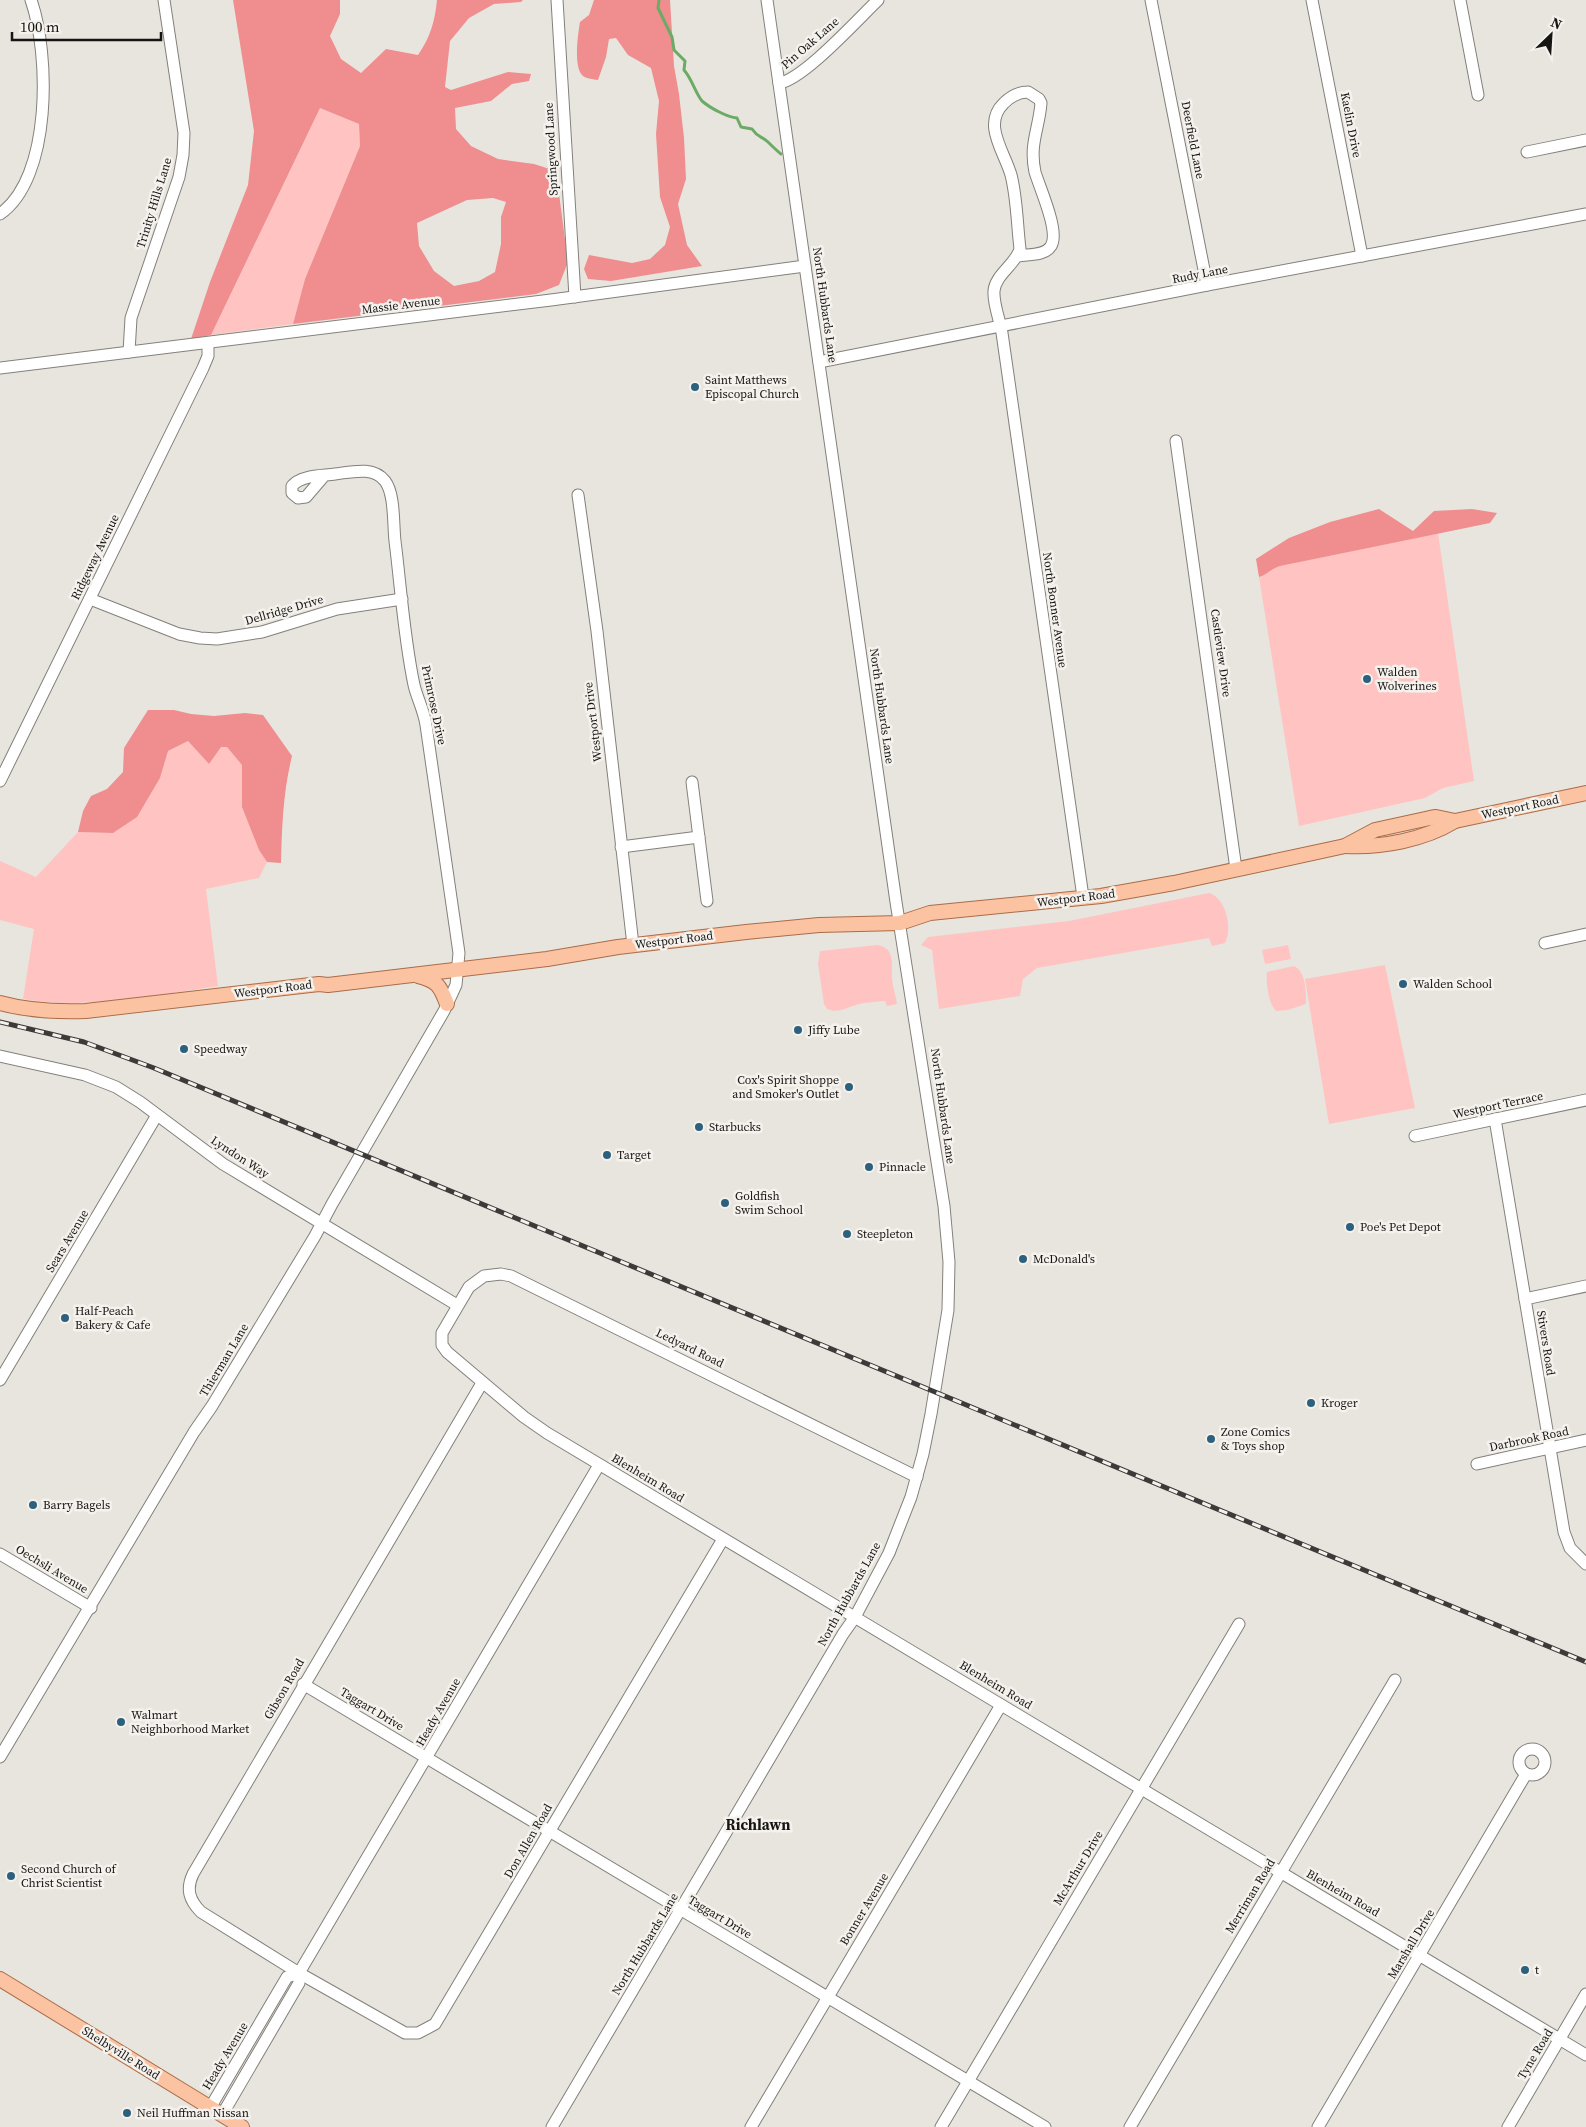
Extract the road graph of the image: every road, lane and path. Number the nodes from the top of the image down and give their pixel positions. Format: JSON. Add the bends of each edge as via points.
{"nodes":[{"id":1,"x":32,"y":0,"type":"edge"},
{"id":2,"x":164,"y":0,"type":"edge"},
{"id":3,"x":556,"y":0,"type":"edge"},
{"id":4,"x":767,"y":0,"type":"edge"},
{"id":5,"x":878,"y":0,"type":"edge"},
{"id":6,"x":1151,"y":0,"type":"edge"},
{"id":7,"x":1312,"y":0,"type":"edge"},
{"id":8,"x":1460,"y":0,"type":"edge"},
{"id":9,"x":779,"y":83,"type":"junction"},
{"id":10,"x":1478,"y":94,"type":"dead end"},
{"id":11,"x":1586,"y":140,"type":"edge"},
{"id":12,"x":1527,"y":152,"type":"dead end"},
{"id":13,"x":0,"y":214,"type":"edge"},
{"id":14,"x":1586,"y":214,"type":"edge"},
{"id":15,"x":1018,"y":256,"type":"junction"},
{"id":16,"x":1362,"y":256,"type":"junction"},
{"id":17,"x":805,"y":266,"type":"junction"},
{"id":18,"x":1207,"y":286,"type":"junction"},
{"id":19,"x":575,"y":297,"type":"junction"},
{"id":20,"x":1000,"y":327,"type":"junction"},
{"id":21,"x":208,"y":343,"type":"junction"},
{"id":22,"x":128,"y":352,"type":"junction"},
{"id":23,"x":820,"y":362,"type":"junction"},
{"id":24,"x":0,"y":368,"type":"edge"},
{"id":25,"x":1176,"y":441,"type":"dead end"},
{"id":26,"x":324,"y":476,"type":"dead end"},
{"id":27,"x":578,"y":495,"type":"dead end"},
{"id":28,"x":90,"y":599,"type":"junction"},
{"id":29,"x":402,"y":600,"type":"junction"},
{"id":30,"x":0,"y":781,"type":"edge"},
{"id":31,"x":692,"y":782,"type":"dead end"},
{"id":32,"x":1586,"y":793,"type":"edge"},
{"id":33,"x":699,"y":837,"type":"junction"},
{"id":34,"x":621,"y":847,"type":"junction"},
{"id":35,"x":1236,"y":869,"type":"junction"},
{"id":36,"x":1083,"y":897,"type":"junction"},
{"id":37,"x":707,"y":901,"type":"dead end"},
{"id":38,"x":900,"y":923,"type":"junction"},
{"id":39,"x":1586,"y":934,"type":"edge"},
{"id":40,"x":1545,"y":943,"type":"dead end"},
{"id":41,"x":633,"y":945,"type":"junction"},
{"id":42,"x":458,"y":970,"type":"junction"},
{"id":43,"x":415,"y":975,"type":"junction"},
{"id":44,"x":0,"y":1003,"type":"edge"},
{"id":45,"x":447,"y":1004,"type":"junction"},
{"id":46,"x":0,"y":1056,"type":"edge"},
{"id":47,"x":1586,"y":1100,"type":"edge"},
{"id":48,"x":157,"y":1116,"type":"junction"},
{"id":49,"x":1495,"y":1119,"type":"junction"},
{"id":50,"x":1415,"y":1136,"type":"dead end"},
{"id":51,"x":321,"y":1223,"type":"junction"},
{"id":52,"x":1586,"y":1286,"type":"edge"},
{"id":53,"x":1525,"y":1299,"type":"junction"},
{"id":54,"x":457,"y":1305,"type":"junction"},
{"id":55,"x":0,"y":1380,"type":"edge"},
{"id":56,"x":482,"y":1383,"type":"junction"},
{"id":57,"x":1586,"y":1440,"type":"edge"},
{"id":58,"x":1551,"y":1448,"type":"junction"},
{"id":59,"x":599,"y":1464,"type":"junction"},
{"id":60,"x":1477,"y":1464,"type":"dead end"},
{"id":61,"x":917,"y":1477,"type":"junction"},
{"id":62,"x":723,"y":1539,"type":"junction"},
{"id":63,"x":0,"y":1554,"type":"edge"},
{"id":64,"x":1586,"y":1564,"type":"edge"},
{"id":65,"x":90,"y":1608,"type":"junction"},
{"id":66,"x":855,"y":1617,"type":"junction"},
{"id":67,"x":1239,"y":1624,"type":"dead end"},
{"id":68,"x":1394,"y":1680,"type":"dead end"},
{"id":69,"x":303,"y":1684,"type":"junction"},
{"id":70,"x":1001,"y":1705,"type":"junction"},
{"id":71,"x":0,"y":1757,"type":"edge"},
{"id":72,"x":426,"y":1758,"type":"junction"},
{"id":73,"x":1526,"y":1774,"type":"dead end"},
{"id":74,"x":1140,"y":1788,"type":"junction"},
{"id":75,"x":550,"y":1831,"type":"junction"},
{"id":76,"x":1280,"y":1872,"type":"junction"},
{"id":77,"x":681,"y":1909,"type":"junction"},
{"id":78,"x":1420,"y":1954,"type":"junction"},
{"id":79,"x":299,"y":1973,"type":"junction"},
{"id":80,"x":0,"y":1979,"type":"edge"},
{"id":81,"x":1586,"y":1994,"type":"edge"},
{"id":82,"x":827,"y":1998,"type":"junction"},
{"id":83,"x":1560,"y":2039,"type":"junction"},
{"id":84,"x":1586,"y":2054,"type":"edge"},
{"id":85,"x":968,"y":2081,"type":"junction"},
{"id":86,"x":216,"y":2111,"type":"junction"},
{"id":87,"x":242,"y":2127,"type":"edge"},
{"id":88,"x":552,"y":2127,"type":"edge"},
{"id":89,"x":752,"y":2127,"type":"edge"},
{"id":90,"x":941,"y":2127,"type":"edge"},
{"id":91,"x":1045,"y":2127,"type":"edge"},
{"id":92,"x":1130,"y":2127,"type":"edge"},
{"id":93,"x":1318,"y":2127,"type":"edge"},
{"id":94,"x":1508,"y":2127,"type":"edge"}],
"edges":[{"from":1,"to":13,"type":"street","via":[[44,64],[42,118],[37,146],[21,192]]},
{"from":2,"to":22,"type":"street","name":"Trinity Hills Lane","via":[[184,133],[183,155],[179,177],[131,318]]},
{"from":3,"to":19,"type":"street","name":"Springwood Lane"},
{"from":4,"to":9,"type":"street","name":"North Hubbards Lane"},
{"from":5,"to":9,"type":"street","name":"Pin Oak Lane","via":[[804,69],[792,79]]},
{"from":6,"to":18,"type":"street","name":"Deerfield Lane"},
{"from":7,"to":16,"type":"street","name":"Kaelin Drive"},
{"from":8,"to":10,"type":"street"},
{"from":9,"to":17,"type":"street","name":"North Hubbards Lane"},
{"from":11,"to":12,"type":"street"},
{"from":14,"to":16,"type":"street","name":"Rudy Lane"},
{"from":15,"to":15,"type":"street","via":[[1020,248],[1011,175],[995,135],[993,121],[1006,100],[1028,92],[1041,103],[1033,157],[1054,233],[1046,251]]},
{"from":15,"to":20,"type":"street","name":"North Bonner Avenue","via":[[993,292]]},
{"from":16,"to":18,"type":"street","name":"Rudy Lane"},
{"from":17,"to":19,"type":"street","name":"Massie Avenue"},
{"from":17,"to":23,"type":"street","name":"North Hubbards Lane"},
{"from":18,"to":20,"type":"street","name":"Rudy Lane"},
{"from":19,"to":21,"type":"street","name":"Massie Avenue"},
{"from":20,"to":23,"type":"street","name":"Rudy Lane"},
{"from":20,"to":36,"type":"street","name":"North Bonner Avenue"},
{"from":21,"to":22,"type":"street","name":"Massie Avenue"},
{"from":21,"to":28,"type":"street","name":"Ridgeway Avenue","via":[[208,356],[203,368]]},
{"from":22,"to":24,"type":"street","name":"Massie Avenue"},
{"from":23,"to":38,"type":"street","name":"North Hubbards Lane"},
{"from":25,"to":35,"type":"street","name":"Castleview Drive"},
{"from":26,"to":29,"type":"street","name":"Primrose Drive","via":[[360,471],[375,473],[390,489]]},
{"from":27,"to":34,"type":"street","name":"Westport Drive"},
{"from":28,"to":29,"type":"street","name":"Dellridge Drive","via":[[180,634],[217,639],[262,632],[337,609]]},
{"from":28,"to":30,"type":"street","name":"Ridgeway Avenue"},
{"from":29,"to":42,"type":"street","name":"Primrose Drive","via":[[414,685],[426,725],[453,900],[460,954]]},
{"from":31,"to":33,"type":"street"},
{"from":32,"to":35,"type":"main road","name":"Westport Road","via":[[1455,821],[1430,818],[1375,830],[1346,846]]},
{"from":33,"to":34,"type":"street"},
{"from":33,"to":37,"type":"street"},
{"from":34,"to":41,"type":"street","name":"Westport Drive"},
{"from":35,"to":36,"type":"main road","name":"Westport Road","via":[[1150,888]]},
{"from":36,"to":38,"type":"main road","name":"Westport Road","via":[[930,914]]},
{"from":38,"to":41,"type":"main road","name":"Westport Road","via":[[819,925]]},
{"from":38,"to":61,"type":"street","name":"North Hubbards Lane","via":[[944,1206],[949,1262],[948,1310]]},
{"from":39,"to":40,"type":"street"},
{"from":41,"to":42,"type":"main road","name":"Westport Road"},
{"from":42,"to":43,"type":"main road","name":"Westport Road"},
{"from":42,"to":45,"type":"street","name":"Thierman Lane","via":[[456,985]]},
{"from":43,"to":44,"type":"main road","name":"Westport Road","via":[[86,1011],[54,1012]]},
{"from":43,"to":45,"type":"main road","via":[[441,987]]},
{"from":45,"to":51,"type":"street","name":"Thierman Lane"},
{"from":46,"to":48,"type":"street","name":"Lyndon Way","via":[[99,1079]]},
{"from":47,"to":49,"type":"street","name":"Westport Terrace"},
{"from":48,"to":51,"type":"street","name":"Lyndon Way","via":[[223,1164]]},
{"from":48,"to":55,"type":"street","name":"Sears Avenue"},
{"from":49,"to":50,"type":"street","name":"Westport Terrace"},
{"from":49,"to":53,"type":"street","name":"Stivers Road"},
{"from":51,"to":54,"type":"street","name":"Lyndon Way"},
{"from":51,"to":65,"type":"street","name":"Thierman Lane"},
{"from":52,"to":53,"type":"street"},
{"from":53,"to":58,"type":"street","name":"Stivers Road"},
{"from":54,"to":56,"type":"street","name":"Blenheim Road","via":[[442,1334],[442,1345]]},
{"from":54,"to":61,"type":"street","name":"Ledyard Road","via":[[468,1286],[484,1276],[512,1276]]},
{"from":56,"to":59,"type":"street","name":"Blenheim Road","via":[[524,1417]]},
{"from":56,"to":69,"type":"street","name":"Gibson Road"},
{"from":57,"to":58,"type":"street","name":"Darbrook Road"},
{"from":58,"to":60,"type":"street","name":"Darbrook Road"},
{"from":58,"to":64,"type":"street","name":"Stivers Road","via":[[1566,1539]]},
{"from":59,"to":62,"type":"street","name":"Blenheim Road"},
{"from":59,"to":72,"type":"street","name":"Heady Avenue"},
{"from":61,"to":66,"type":"street","name":"North Hubbards Lane","via":[[899,1530]]},
{"from":62,"to":66,"type":"street","name":"Blenheim Road"},
{"from":62,"to":75,"type":"street","name":"Don Allen Road"},
{"from":63,"to":65,"type":"street","name":"Oechsli Avenue"},
{"from":65,"to":71,"type":"street","name":"Thierman Lane"},
{"from":66,"to":70,"type":"street","name":"Blenheim Road"},
{"from":66,"to":77,"type":"street","name":"North Hubbards Lane"},
{"from":67,"to":74,"type":"street","name":"McArthur Drive"},
{"from":68,"to":76,"type":"street","name":"Merriman Road"},
{"from":69,"to":72,"type":"street","name":"Taggart Drive"},
{"from":69,"to":79,"type":"street","name":"Gibson Road","via":[[193,1874],[189,1891],[194,1905],[201,1912]]},
{"from":70,"to":74,"type":"street","name":"Blenheim Road"},
{"from":70,"to":82,"type":"street","name":"Bonner Avenue"},
{"from":72,"to":75,"type":"street","name":"Taggart Drive"},
{"from":72,"to":79,"type":"street","name":"Heady Avenue"},
{"from":73,"to":78,"type":"street","name":"Marshall Drive"},
{"from":74,"to":76,"type":"street","name":"Blenheim Road"},
{"from":74,"to":85,"type":"street","name":"McArthur Drive"},
{"from":75,"to":77,"type":"street","name":"Taggart Drive"},
{"from":75,"to":79,"type":"street","name":"Don Allen Road","via":[[447,2007],[431,2028],[405,2033]]},
{"from":76,"to":78,"type":"street","name":"Blenheim Road"},
{"from":76,"to":92,"type":"street","name":"Merriman Road"},
{"from":77,"to":82,"type":"street","name":"Taggart Drive"},
{"from":77,"to":88,"type":"street","name":"North Hubbards Lane"},
{"from":78,"to":83,"type":"street","name":"Blenheim Road"},
{"from":78,"to":93,"type":"street","name":"Marshall Drive"},
{"from":79,"to":86,"type":"street","name":"Heady Avenue","via":[[287,1977]]},
{"from":80,"to":86,"type":"main road","name":"Shelbyville Road"},
{"from":81,"to":83,"type":"street","name":"Tyne Road"},
{"from":82,"to":85,"type":"street","name":"Taggart Drive"},
{"from":82,"to":89,"type":"street","name":"Bonner Avenue"},
{"from":83,"to":84,"type":"street","name":"Blenheim Road"},
{"from":83,"to":94,"type":"street","name":"Tyne Road"},
{"from":85,"to":90,"type":"street","name":"McArthur Drive"},
{"from":85,"to":91,"type":"street","name":"Taggart Drive"},
{"from":86,"to":87,"type":"main road","name":"Shelbyville Road"}]}
